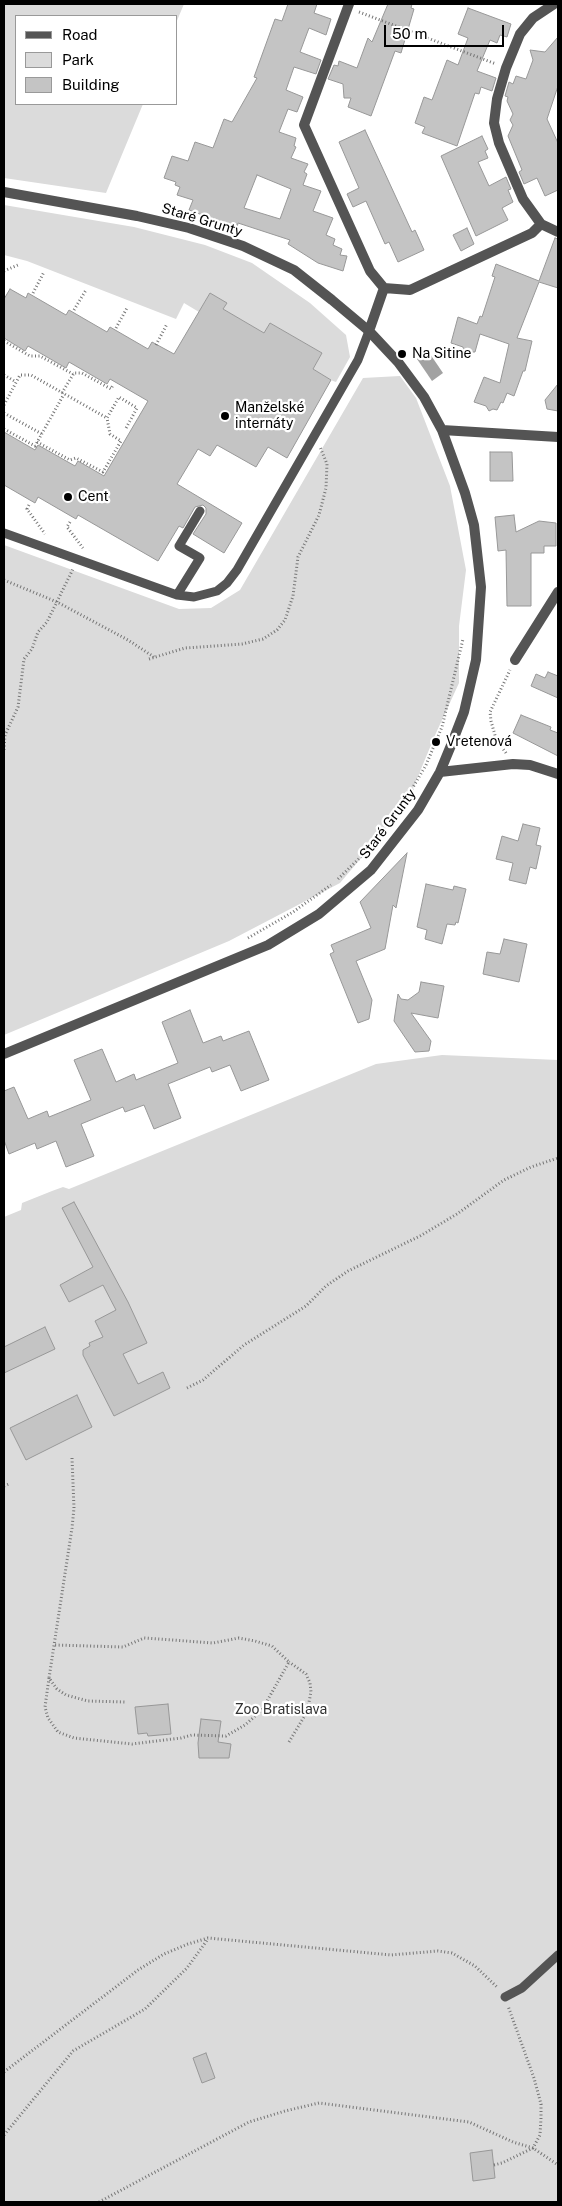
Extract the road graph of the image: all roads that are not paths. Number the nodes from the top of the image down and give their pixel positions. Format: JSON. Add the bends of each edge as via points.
{"nodes":[{"id":1,"x":554,"y":4,"type":"edge"},
{"id":2,"x":348,"y":6,"type":"edge"},
{"id":3,"x":4,"y":192,"type":"edge"},
{"id":4,"x":541,"y":224,"type":"junction"},
{"id":5,"x":558,"y":232,"type":"edge"},
{"id":6,"x":384,"y":288,"type":"junction"},
{"id":7,"x":369,"y":331,"type":"junction"},
{"id":8,"x":442,"y":430,"type":"junction"},
{"id":9,"x":558,"y":437,"type":"edge"},
{"id":10,"x":200,"y":511,"type":"dead end"},
{"id":11,"x":4,"y":533,"type":"edge"},
{"id":12,"x":558,"y":592,"type":"edge"},
{"id":13,"x":178,"y":595,"type":"junction"},
{"id":14,"x":515,"y":660,"type":"road end"},
{"id":15,"x":440,"y":772,"type":"junction"},
{"id":16,"x":558,"y":774,"type":"edge"},
{"id":17,"x":4,"y":1054,"type":"edge"},
{"id":18,"x":558,"y":1955,"type":"edge"},
{"id":19,"x":505,"y":1998,"type":"road end"}],
"edges":[{"from":1,"to":4,"type":"street","via":[[533,18],[520,34],[506,68],[494,122],[499,143],[523,199]]},
{"from":2,"to":6,"type":"street","via":[[304,125],[370,271]]},
{"from":3,"to":7,"type":"street","name":"Staré Grunty","via":[[137,216],[189,228],[243,246],[294,270]]},
{"from":4,"to":5,"type":"street"},
{"from":4,"to":6,"type":"street","via":[[532,232],[410,290]]},
{"from":6,"to":7,"type":"street"},
{"from":7,"to":8,"type":"street","name":"Staré Grunty","via":[[424,397]]},
{"from":7,"to":13,"type":"lane","via":[[358,360],[227,584],[194,598]]},
{"from":8,"to":9,"type":"street"},
{"from":8,"to":15,"type":"street","name":"Staré Grunty","via":[[474,525],[481,587],[478,642],[470,686],[464,712]]},
{"from":10,"to":13,"type":"lane","via":[[179,546],[200,558]]},
{"from":11,"to":13,"type":"lane"},
{"from":12,"to":14,"type":"street"},
{"from":15,"to":16,"type":"street","via":[[530,764]]},
{"from":15,"to":17,"type":"street","name":"Staré Grunty","via":[[418,810],[371,870],[294,930],[237,959]]},
{"from":18,"to":19,"type":"lane","via":[[522,1988]]}]}
